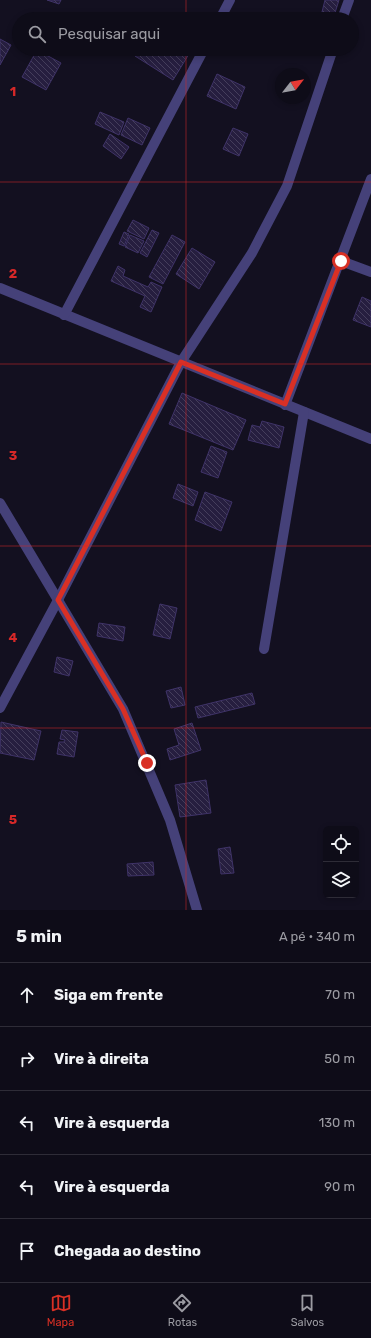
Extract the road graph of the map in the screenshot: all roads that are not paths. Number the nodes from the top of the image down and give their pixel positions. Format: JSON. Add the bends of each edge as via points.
{"nodes":[{"id":1,"x":230,"y":0,"type":"edge"},
{"id":2,"x":349,"y":0,"type":"edge"},
{"id":3,"x":224,"y":12,"type":"edge"},
{"id":4,"x":345,"y":12,"type":"edge"},
{"id":5,"x":200,"y":56,"type":"edge"},
{"id":6,"x":330,"y":56,"type":"edge"},
{"id":7,"x":371,"y":179,"type":"edge"},
{"id":8,"x":341,"y":261,"type":"junction"},
{"id":9,"x":371,"y":272,"type":"edge"},
{"id":10,"x":0,"y":288,"type":"edge"},
{"id":11,"x":64,"y":314,"type":"junction"},
{"id":12,"x":181,"y":362,"type":"junction"},
{"id":13,"x":285,"y":404,"type":"junction"},
{"id":14,"x":304,"y":412,"type":"junction"},
{"id":15,"x":371,"y":439,"type":"edge"},
{"id":16,"x":0,"y":503,"type":"edge"},
{"id":17,"x":58,"y":600,"type":"junction"},
{"id":18,"x":264,"y":649,"type":"dead end"},
{"id":19,"x":0,"y":708,"type":"edge"},
{"id":20,"x":197,"y":910,"type":"edge"}],
"edges":[{"from":1,"to":3,"type":"street"},
{"from":2,"to":4,"type":"street"},
{"from":5,"to":11,"type":"street"},
{"from":6,"to":12,"type":"street","via":[[288,186],[252,253]]},
{"from":7,"to":8,"type":"street"},
{"from":8,"to":9,"type":"street"},
{"from":8,"to":13,"type":"street"},
{"from":10,"to":11,"type":"street"},
{"from":11,"to":12,"type":"street"},
{"from":12,"to":13,"type":"street"},
{"from":12,"to":17,"type":"street"},
{"from":13,"to":14,"type":"street"},
{"from":14,"to":15,"type":"street"},
{"from":14,"to":18,"type":"street"},
{"from":16,"to":17,"type":"street"},
{"from":17,"to":19,"type":"street"},
{"from":17,"to":20,"type":"street","via":[[123,709],[170,820]]}]}
